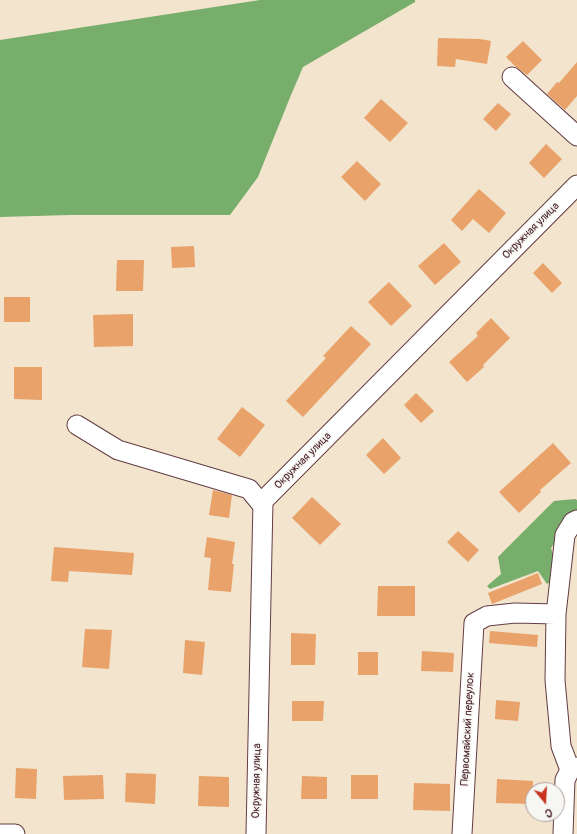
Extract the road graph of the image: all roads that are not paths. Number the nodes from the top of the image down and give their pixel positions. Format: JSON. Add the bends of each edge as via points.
{"nodes":[{"id":1,"x":512,"y":77,"type":"dead end"},
{"id":2,"x":577,"y":136,"type":"edge"},
{"id":3,"x":577,"y":185,"type":"edge"},
{"id":4,"x":77,"y":425,"type":"dead end"},
{"id":5,"x":263,"y":506,"type":"junction"},
{"id":6,"x":577,"y":520,"type":"edge"},
{"id":7,"x":556,"y":614,"type":"junction"},
{"id":8,"x":574,"y":769,"type":"edge"},
{"id":9,"x":0,"y":834,"type":"edge"},
{"id":10,"x":15,"y":834,"type":"edge"},
{"id":11,"x":256,"y":834,"type":"edge"},
{"id":12,"x":462,"y":834,"type":"edge"},
{"id":13,"x":563,"y":834,"type":"edge"}],
"edges":[{"from":1,"to":2,"type":"street"},
{"from":3,"to":5,"type":"street","name":"Окружная улица","via":[[263,501]]},
{"from":4,"to":5,"type":"street","via":[[118,450],[249,489]]},
{"from":5,"to":11,"type":"street","name":"Окружная улица"},
{"from":6,"to":7,"type":"street","via":[[565,535]]},
{"from":7,"to":8,"type":"street","via":[[555,680],[561,746]]},
{"from":7,"to":12,"type":"street","name":"Первомайский переулок","via":[[515,613],[487,616],[474,623]]},
{"from":8,"to":13,"type":"street","via":[[565,780]]},
{"from":9,"to":10,"type":"street"}]}
